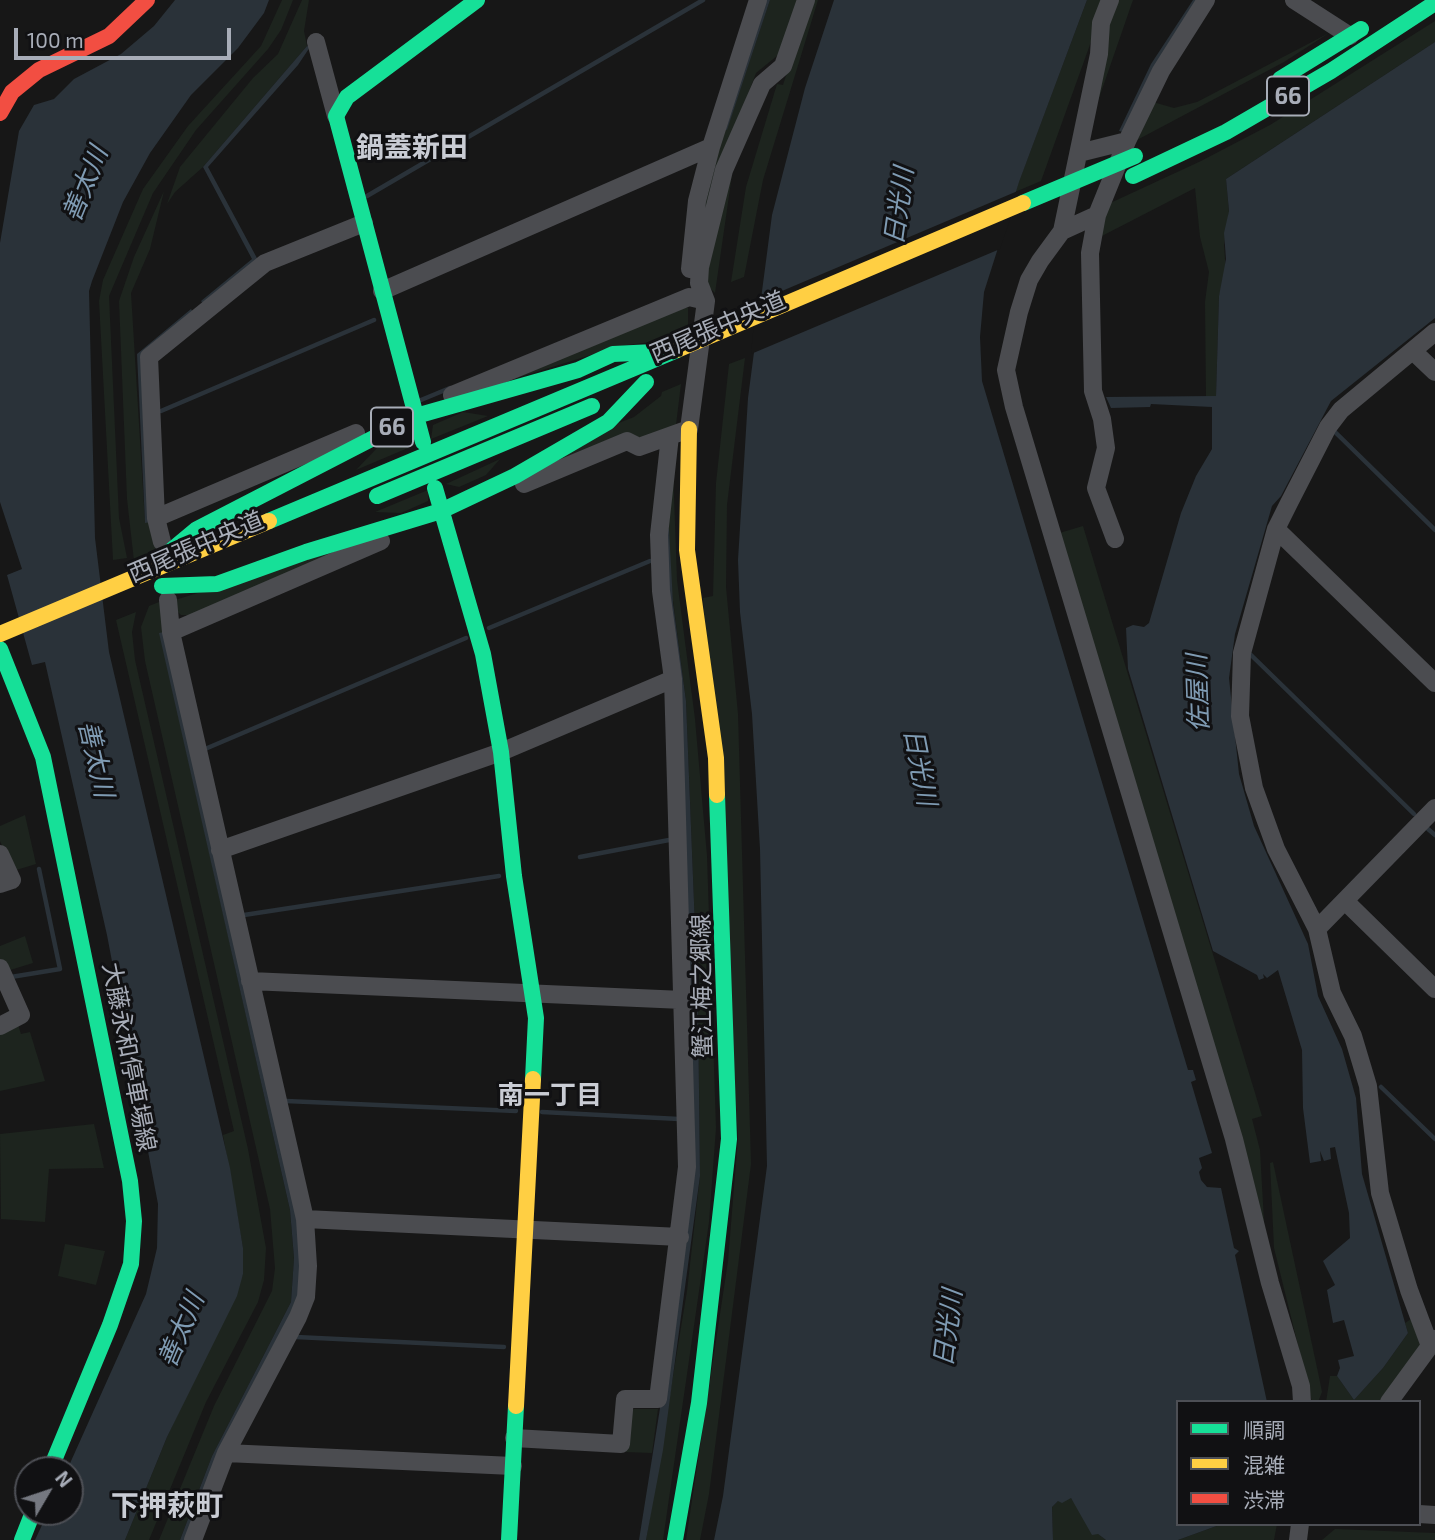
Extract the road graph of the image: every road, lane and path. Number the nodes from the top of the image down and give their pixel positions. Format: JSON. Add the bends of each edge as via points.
{"nodes":[{"id":1,"x":147,"y":0,"type":"edge"},
{"id":2,"x":477,"y":0,"type":"edge"},
{"id":3,"x":758,"y":0,"type":"edge"},
{"id":4,"x":806,"y":0,"type":"edge"},
{"id":5,"x":1110,"y":0,"type":"edge"},
{"id":6,"x":1206,"y":0,"type":"edge"},
{"id":7,"x":1294,"y":0,"type":"edge"},
{"id":8,"x":1435,"y":3,"type":"edge"},
{"id":9,"x":1373,"y":21,"type":"dead end"},
{"id":10,"x":1350,"y":36,"type":"junction"},
{"id":11,"x":316,"y":42,"type":"dead end"},
{"id":12,"x":1269,"y":86,"type":"dead end"},
{"id":13,"x":6,"y":91,"type":"edge"},
{"id":14,"x":0,"y":113,"type":"edge"},
{"id":15,"x":336,"y":116,"type":"junction"},
{"id":16,"x":711,"y":147,"type":"junction"},
{"id":17,"x":1136,"y":149,"type":"junction"},
{"id":18,"x":1079,"y":153,"type":"junction"},
{"id":19,"x":1044,"y":214,"type":"dead end"},
{"id":20,"x":1097,"y":215,"type":"junction"},
{"id":21,"x":364,"y":223,"type":"junction"},
{"id":22,"x":1062,"y":231,"type":"junction"},
{"id":23,"x":382,"y":291,"type":"junction"},
{"id":24,"x":697,"y":299,"type":"junction"},
{"id":25,"x":1435,"y":332,"type":"edge"},
{"id":26,"x":1414,"y":352,"type":"junction"},
{"id":27,"x":714,"y":353,"type":"dead end"},
{"id":28,"x":671,"y":362,"type":"junction"},
{"id":29,"x":1435,"y":372,"type":"edge"},
{"id":30,"x":646,"y":382,"type":"junction"},
{"id":31,"x":416,"y":416,"type":"junction"},
{"id":32,"x":390,"y":428,"type":"junction"},
{"id":33,"x":688,"y":429,"type":"junction"},
{"id":34,"x":670,"y":436,"type":"junction"},
{"id":35,"x":423,"y":442,"type":"dead end"},
{"id":36,"x":435,"y":488,"type":"dead end"},
{"id":37,"x":363,"y":502,"type":"dead end"},
{"id":38,"x":442,"y":513,"type":"junction"},
{"id":39,"x":156,"y":517,"type":"junction"},
{"id":40,"x":1276,"y":529,"type":"junction"},
{"id":41,"x":1115,"y":539,"type":"dead end"},
{"id":42,"x":162,"y":542,"type":"dead end"},
{"id":43,"x":200,"y":570,"type":"dead end"},
{"id":44,"x":147,"y":572,"type":"junction"},
{"id":45,"x":160,"y":592,"type":"junction"},
{"id":46,"x":7,"y":631,"type":"edge"},
{"id":47,"x":171,"y":632,"type":"junction"},
{"id":48,"x":18,"y":645,"type":"dead end"},
{"id":49,"x":0,"y":652,"type":"edge"},
{"id":50,"x":673,"y":679,"type":"junction"},
{"id":51,"x":1435,"y":683,"type":"edge"},
{"id":52,"x":501,"y":752,"type":"junction"},
{"id":53,"x":1435,"y":808,"type":"edge"},
{"id":54,"x":220,"y":850,"type":"junction"},
{"id":55,"x":0,"y":854,"type":"edge"},
{"id":56,"x":0,"y":884,"type":"edge"},
{"id":57,"x":1345,"y":901,"type":"junction"},
{"id":58,"x":1317,"y":929,"type":"junction"},
{"id":59,"x":0,"y":968,"type":"edge"},
{"id":60,"x":250,"y":981,"type":"junction"},
{"id":61,"x":1435,"y":989,"type":"edge"},
{"id":62,"x":532,"y":993,"type":"junction"},
{"id":63,"x":683,"y":1000,"type":"junction"},
{"id":64,"x":0,"y":1026,"type":"edge"},
{"id":65,"x":305,"y":1219,"type":"junction"},
{"id":66,"x":526,"y":1230,"type":"junction"},
{"id":67,"x":680,"y":1237,"type":"junction"},
{"id":68,"x":1432,"y":1343,"type":"edge"},
{"id":69,"x":1302,"y":1400,"type":"edge"},
{"id":70,"x":1390,"y":1400,"type":"edge"},
{"id":71,"x":514,"y":1438,"type":"junction"},
{"id":72,"x":226,"y":1452,"type":"junction"},
{"id":73,"x":56,"y":1456,"type":"edge"},
{"id":74,"x":513,"y":1466,"type":"junction"},
{"id":75,"x":193,"y":1540,"type":"edge"},
{"id":76,"x":509,"y":1540,"type":"edge"},
{"id":77,"x":675,"y":1540,"type":"edge"}],
"edges":[{"from":1,"to":13,"type":"main road","via":[[109,36]]},
{"from":2,"to":15,"type":"main road","via":[[347,97]]},
{"from":3,"to":16,"type":"street"},
{"from":4,"to":24,"type":"street","via":[[783,66],[762,84],[724,170],[699,267]]},
{"from":5,"to":18,"type":"street","via":[[1101,23]]},
{"from":6,"to":17,"type":"street","via":[[1161,71]]},
{"from":7,"to":10,"type":"street"},
{"from":8,"to":19,"type":"main road","number":"66","via":[[1226,132]]},
{"from":9,"to":10,"type":"main road","number":"66"},
{"from":10,"to":12,"type":"main road","number":"66"},
{"from":11,"to":15,"type":"street"},
{"from":13,"to":14,"type":"main road"},
{"from":15,"to":21,"type":"main road"},
{"from":16,"to":23,"type":"street"},
{"from":16,"to":24,"type":"street","via":[[697,201]]},
{"from":17,"to":18,"type":"street"},
{"from":17,"to":20,"type":"street"},
{"from":17,"to":28,"type":"main road","name":"西尾張中央道","number":"66","bridge":true},
{"from":18,"to":22,"type":"street"},
{"from":20,"to":22,"type":"street"},
{"from":20,"to":41,"type":"street","via":[[1090,253],[1093,391],[1106,448],[1096,488]]},
{"from":21,"to":23,"type":"main road"},
{"from":21,"to":39,"type":"street","via":[[265,263],[149,357]]},
{"from":22,"to":69,"type":"street","via":[[1029,280],[1006,370],[1234,1139]]},
{"from":23,"to":31,"type":"main road"},
{"from":24,"to":31,"type":"street","via":[[460,390]]},
{"from":24,"to":33,"type":"street"},
{"from":25,"to":26,"type":"street"},
{"from":26,"to":29,"type":"street"},
{"from":26,"to":40,"type":"street","via":[[1335,418]]},
{"from":27,"to":28,"type":"main road","name":"西尾張中央道","number":"66"},
{"from":28,"to":30,"type":"main road","name":"西尾張中央道","number":"66"},
{"from":28,"to":31,"type":"main road","number":"66","via":[[651,351],[613,354],[578,370]]},
{"from":28,"to":44,"type":"main road","name":"西尾張中央道","number":"66"},
{"from":30,"to":37,"type":"main road","name":"西尾張中央道","number":"66"},
{"from":30,"to":38,"type":"main road","number":"66","via":[[608,422]]},
{"from":31,"to":32,"type":"main road","number":"66"},
{"from":31,"to":35,"type":"main road"},
{"from":32,"to":39,"type":"street","via":[[368,428]]},
{"from":32,"to":44,"type":"main road","number":"66","via":[[197,529]]},
{"from":33,"to":34,"type":"street"},
{"from":33,"to":77,"type":"main road","name":"蟹江梅之郷線","via":[[687,550],[716,758],[729,1139],[703,1377]]},
{"from":34,"to":38,"type":"street","via":[[639,447],[626,441]]},
{"from":34,"to":50,"type":"street","via":[[659,535],[661,592]]},
{"from":36,"to":38,"type":"main road"},
{"from":38,"to":45,"type":"main road","number":"66","via":[[306,552],[217,584]]},
{"from":38,"to":47,"type":"street"},
{"from":38,"to":52,"type":"main road","via":[[483,654]]},
{"from":39,"to":42,"type":"street"},
{"from":40,"to":51,"type":"street"},
{"from":40,"to":58,"type":"street","via":[[1242,653],[1240,716],[1254,788],[1276,849]]},
{"from":43,"to":45,"type":"main road","name":"西尾張中央道"},
{"from":44,"to":46,"type":"main road","name":"西尾張中央道","number":"66"},
{"from":45,"to":47,"type":"street"},
{"from":47,"to":54,"type":"street"},
{"from":48,"to":49,"type":"main road"},
{"from":49,"to":73,"type":"main road","name":"大藤永和停車場線","via":[[43,757],[106,1056],[134,1221],[131,1264]]},
{"from":50,"to":52,"type":"street"},
{"from":50,"to":63,"type":"street"},
{"from":52,"to":54,"type":"street"},
{"from":52,"to":62,"type":"main road"},
{"from":53,"to":57,"type":"street"},
{"from":54,"to":60,"type":"street"},
{"from":55,"to":56,"type":"street","via":[[12,880]]},
{"from":57,"to":58,"type":"street"},
{"from":57,"to":61,"type":"street"},
{"from":58,"to":68,"type":"street","via":[[1332,993],[1353,1036],[1368,1086],[1380,1193],[1409,1290]]},
{"from":59,"to":64,"type":"street","via":[[21,1016]]},
{"from":60,"to":62,"type":"street"},
{"from":60,"to":65,"type":"street"},
{"from":62,"to":63,"type":"street"},
{"from":62,"to":66,"type":"main road","via":[[536,1018]]},
{"from":63,"to":67,"type":"street","via":[[687,1167]]},
{"from":65,"to":66,"type":"street"},
{"from":65,"to":72,"type":"street","via":[[306,1297]]},
{"from":66,"to":67,"type":"street"},
{"from":66,"to":71,"type":"main road"},
{"from":67,"to":71,"type":"street","via":[[658,1399],[625,1399],[621,1444]]},
{"from":68,"to":70,"type":"street"},
{"from":71,"to":74,"type":"main road"},
{"from":72,"to":74,"type":"street"},
{"from":72,"to":75,"type":"street"},
{"from":74,"to":76,"type":"main road"}]}
